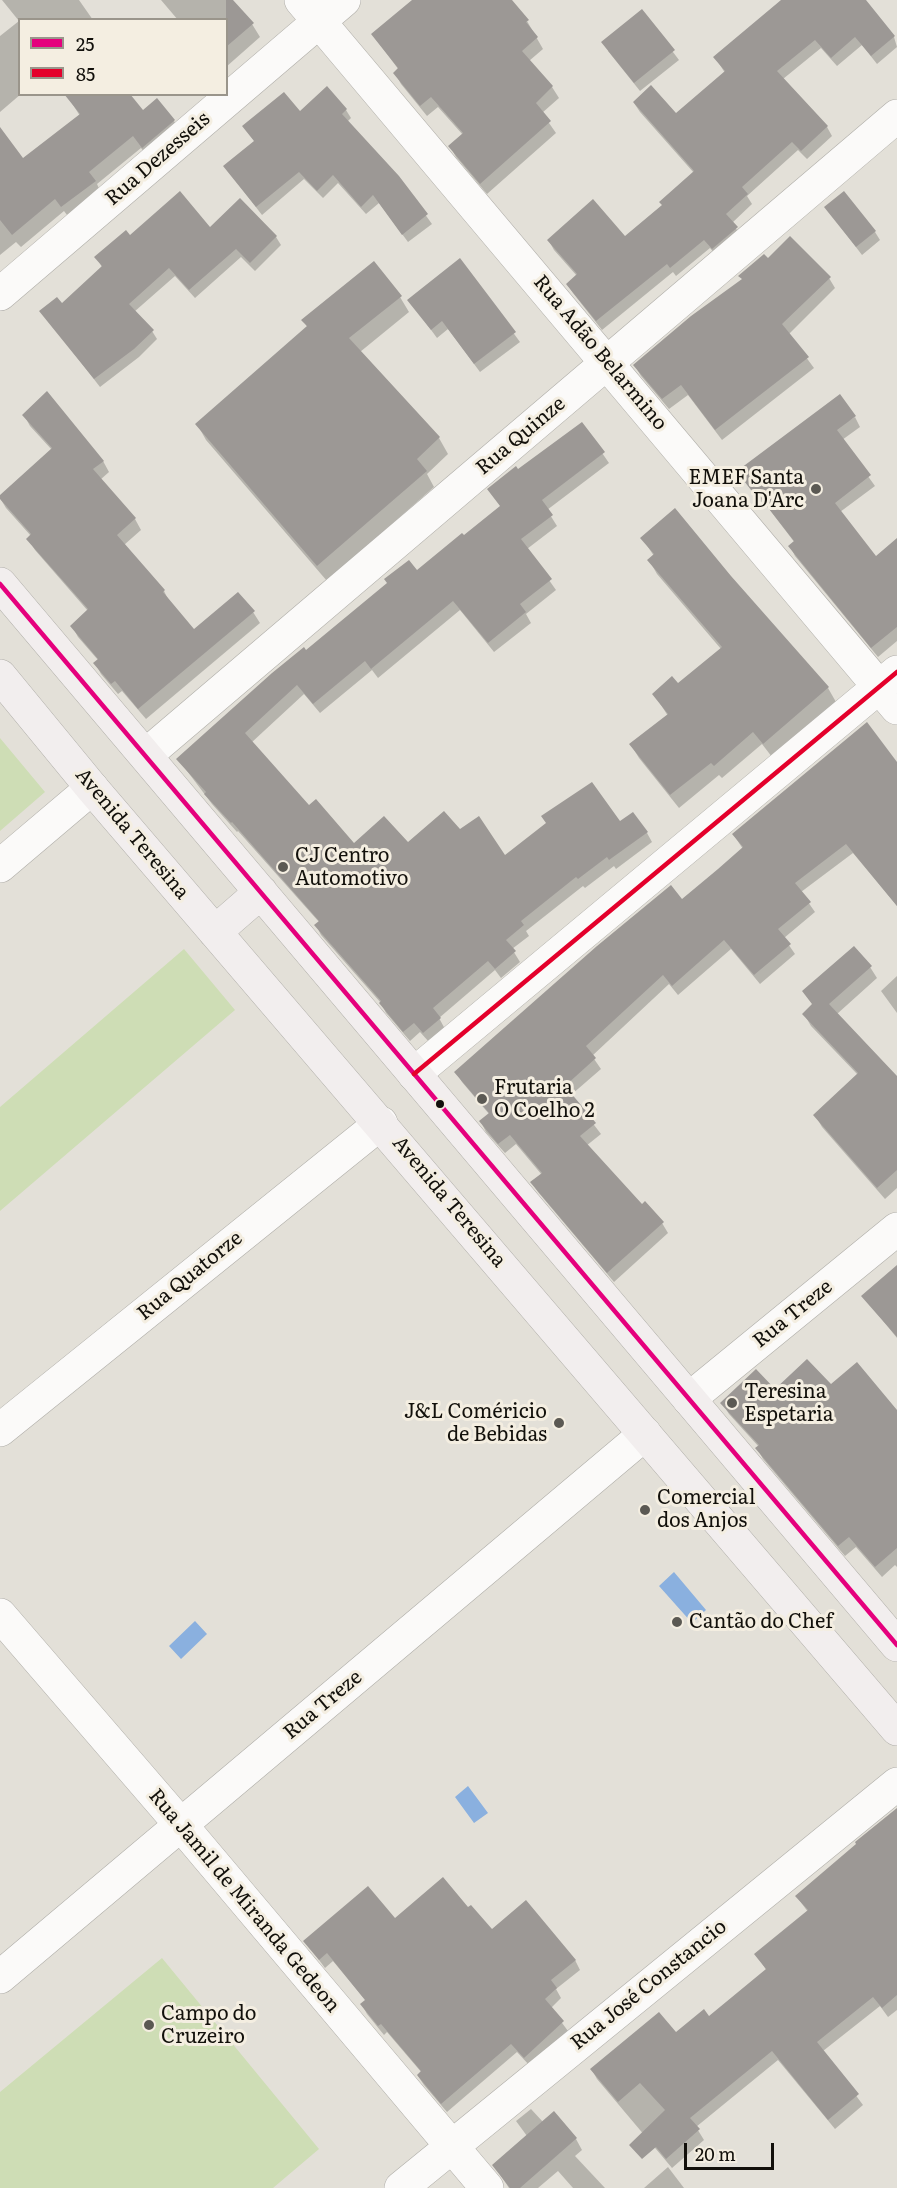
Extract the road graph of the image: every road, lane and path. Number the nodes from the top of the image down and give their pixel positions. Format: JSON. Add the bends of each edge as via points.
{"nodes":[{"id":1,"x":344,"y":0,"type":"edge"},
{"id":2,"x":310,"y":10,"type":"edge"},
{"id":3,"x":228,"y":85,"type":"edge"},
{"id":4,"x":216,"y":96,"type":"edge"},
{"id":5,"x":897,"y":116,"type":"edge"},
{"id":6,"x":0,"y":294,"type":"edge"},
{"id":7,"x":608,"y":362,"type":"junction"},
{"id":8,"x":0,"y":584,"type":"edge"},
{"id":9,"x":0,"y":676,"type":"edge"},
{"id":10,"x":891,"y":689,"type":"edge"},
{"id":11,"x":146,"y":755,"type":"junction"},
{"id":12,"x":92,"y":788,"type":"junction"},
{"id":13,"x":0,"y":866,"type":"edge"},
{"id":14,"x":261,"y":892,"type":"junction"},
{"id":15,"x":215,"y":932,"type":"junction"},
{"id":16,"x":414,"y":1074,"type":"junction"},
{"id":17,"x":381,"y":1123,"type":"junction"},
{"id":18,"x":897,"y":1229,"type":"edge"},
{"id":19,"x":689,"y":1400,"type":"junction"},
{"id":20,"x":0,"y":1430,"type":"edge"},
{"id":21,"x":645,"y":1434,"type":"junction"},
{"id":22,"x":0,"y":1614,"type":"edge"},
{"id":23,"x":897,"y":1645,"type":"edge"},
{"id":24,"x":897,"y":1729,"type":"edge"},
{"id":25,"x":897,"y":1784,"type":"edge"},
{"id":26,"x":181,"y":1825,"type":"junction"},
{"id":27,"x":0,"y":1977,"type":"edge"},
{"id":28,"x":450,"y":2147,"type":"junction"},
{"id":29,"x":401,"y":2188,"type":"edge"},
{"id":30,"x":487,"y":2188,"type":"edge"}],
"edges":[{"from":1,"to":2,"type":"street","name":"Rua Dezesseis"},
{"from":2,"to":3,"type":"street","name":"Rua Dezesseis"},
{"from":2,"to":7,"type":"street","name":"Rua Adão Belarmino"},
{"from":4,"to":6,"type":"street","name":"Rua Dezesseis"},
{"from":5,"to":7,"type":"street","name":"Rua Quinze"},
{"from":7,"to":10,"type":"street","name":"Rua Adão Belarmino"},
{"from":7,"to":11,"type":"street","name":"Rua Quinze"},
{"from":8,"to":11,"type":"main road"},
{"from":9,"to":12,"type":"main road","name":"Avenida Teresina"},
{"from":10,"to":16,"type":"street"},
{"from":11,"to":14,"type":"main road"},
{"from":12,"to":13,"type":"street"},
{"from":12,"to":15,"type":"main road","name":"Avenida Teresina"},
{"from":14,"to":15,"type":"main road"},
{"from":14,"to":16,"type":"main road"},
{"from":15,"to":17,"type":"main road","name":"Avenida Teresina"},
{"from":16,"to":19,"type":"main road"},
{"from":17,"to":20,"type":"street","name":"Rua Quatorze"},
{"from":17,"to":21,"type":"main road","name":"Avenida Teresina"},
{"from":18,"to":19,"type":"street","name":"Rua Treze"},
{"from":19,"to":23,"type":"main road"},
{"from":21,"to":24,"type":"main road","name":"Avenida Teresina"},
{"from":21,"to":26,"type":"street","name":"Rua Treze"},
{"from":22,"to":26,"type":"street","name":"Rua Jamil de Miranda Gedeon"},
{"from":25,"to":28,"type":"street","name":"Rua José Constancio"},
{"from":26,"to":27,"type":"street","name":"Rua Treze"},
{"from":26,"to":28,"type":"street","name":"Rua Jamil de Miranda Gedeon"},
{"from":28,"to":29,"type":"street","name":"Rua José Constancio"},
{"from":28,"to":30,"type":"street","name":"Rua Jamil de Miranda Gedeon"}]}
